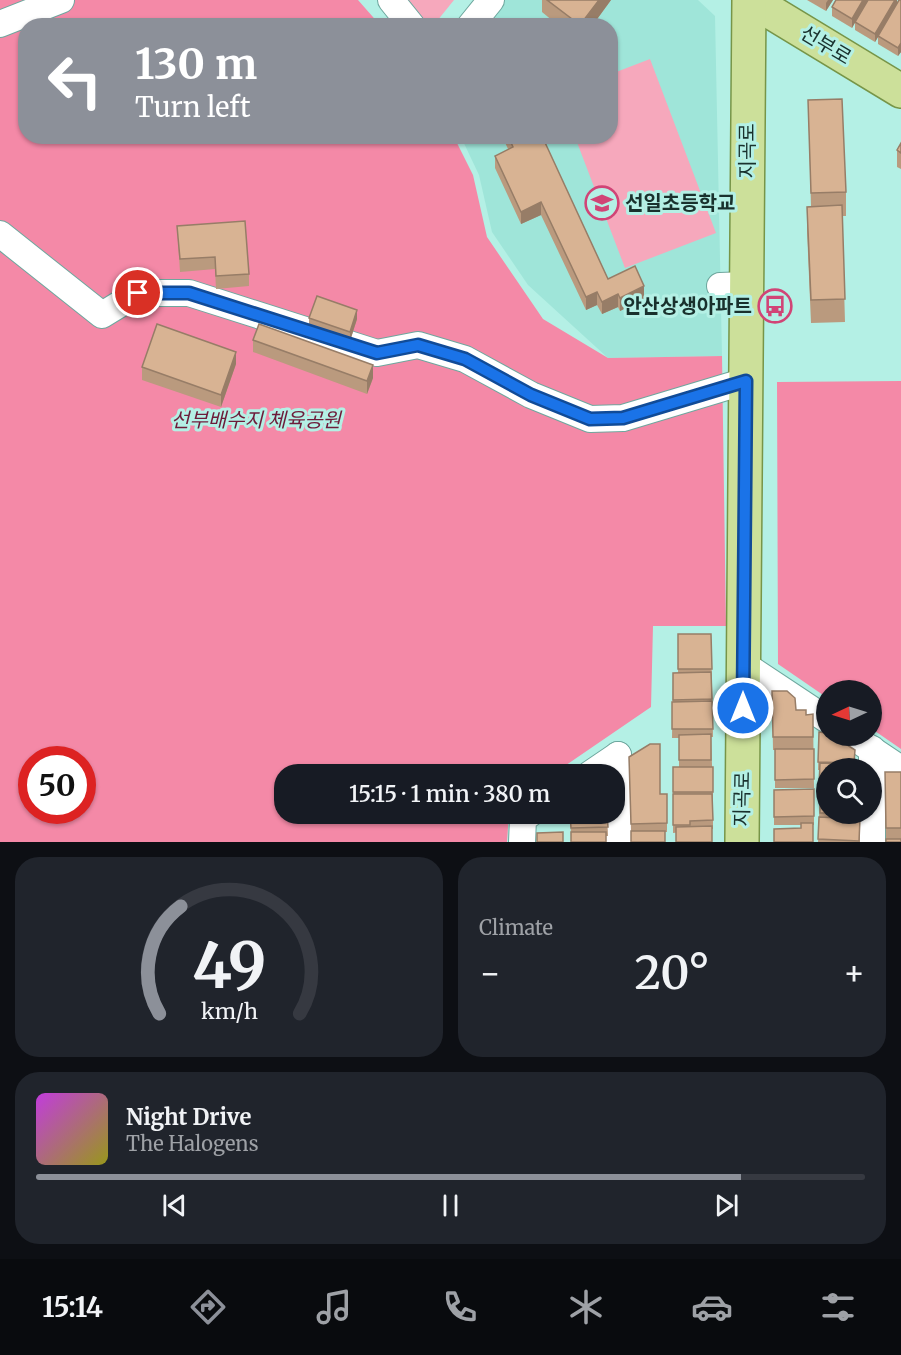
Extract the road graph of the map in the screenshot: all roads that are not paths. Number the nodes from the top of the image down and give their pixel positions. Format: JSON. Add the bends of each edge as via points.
{"nodes":[{"id":1,"x":61,"y":0,"type":"edge"},
{"id":2,"x":391,"y":0,"type":"edge"},
{"id":3,"x":750,"y":0,"type":"edge"},
{"id":4,"x":406,"y":18,"type":"edge"},
{"id":5,"x":0,"y":24,"type":"edge"},
{"id":6,"x":901,"y":91,"type":"edge"},
{"id":7,"x":0,"y":234,"type":"edge"},
{"id":8,"x":746,"y":381,"type":"junction"},
{"id":9,"x":743,"y":664,"type":"junction"},
{"id":10,"x":816,"y":712,"type":"edge"},
{"id":11,"x":867,"y":746,"type":"edge"},
{"id":12,"x":872,"y":749,"type":"junction"},
{"id":13,"x":605,"y":764,"type":"edge"},
{"id":14,"x":618,"y":764,"type":"edge"},
{"id":15,"x":901,"y":769,"type":"edge"},
{"id":16,"x":618,"y":824,"type":"edge"},
{"id":17,"x":618,"y":842,"type":"edge"},
{"id":18,"x":742,"y":842,"type":"edge"},
{"id":19,"x":872,"y":842,"type":"edge"}],
"edges":[{"from":1,"to":5,"type":"street"},
{"from":2,"to":4,"type":"street"},
{"from":3,"to":6,"type":"main road","name":"선부로"},
{"from":3,"to":8,"type":"main road","name":"지곡로","via":[[733,286]]},
{"from":7,"to":8,"type":"street","via":[[102,315],[138,293],[189,293],[377,353],[418,345],[465,359],[531,395],[590,419],[623,418]]},
{"from":8,"to":9,"type":"main road","name":"지곡로"},
{"from":9,"to":10,"type":"street"},
{"from":9,"to":18,"type":"main road","name":"지곡로"},
{"from":11,"to":12,"type":"street"},
{"from":12,"to":15,"type":"street"},
{"from":12,"to":19,"type":"street"},
{"from":13,"to":14,"type":"street","via":[[618,755]]},
{"from":16,"to":17,"type":"street"}]}
